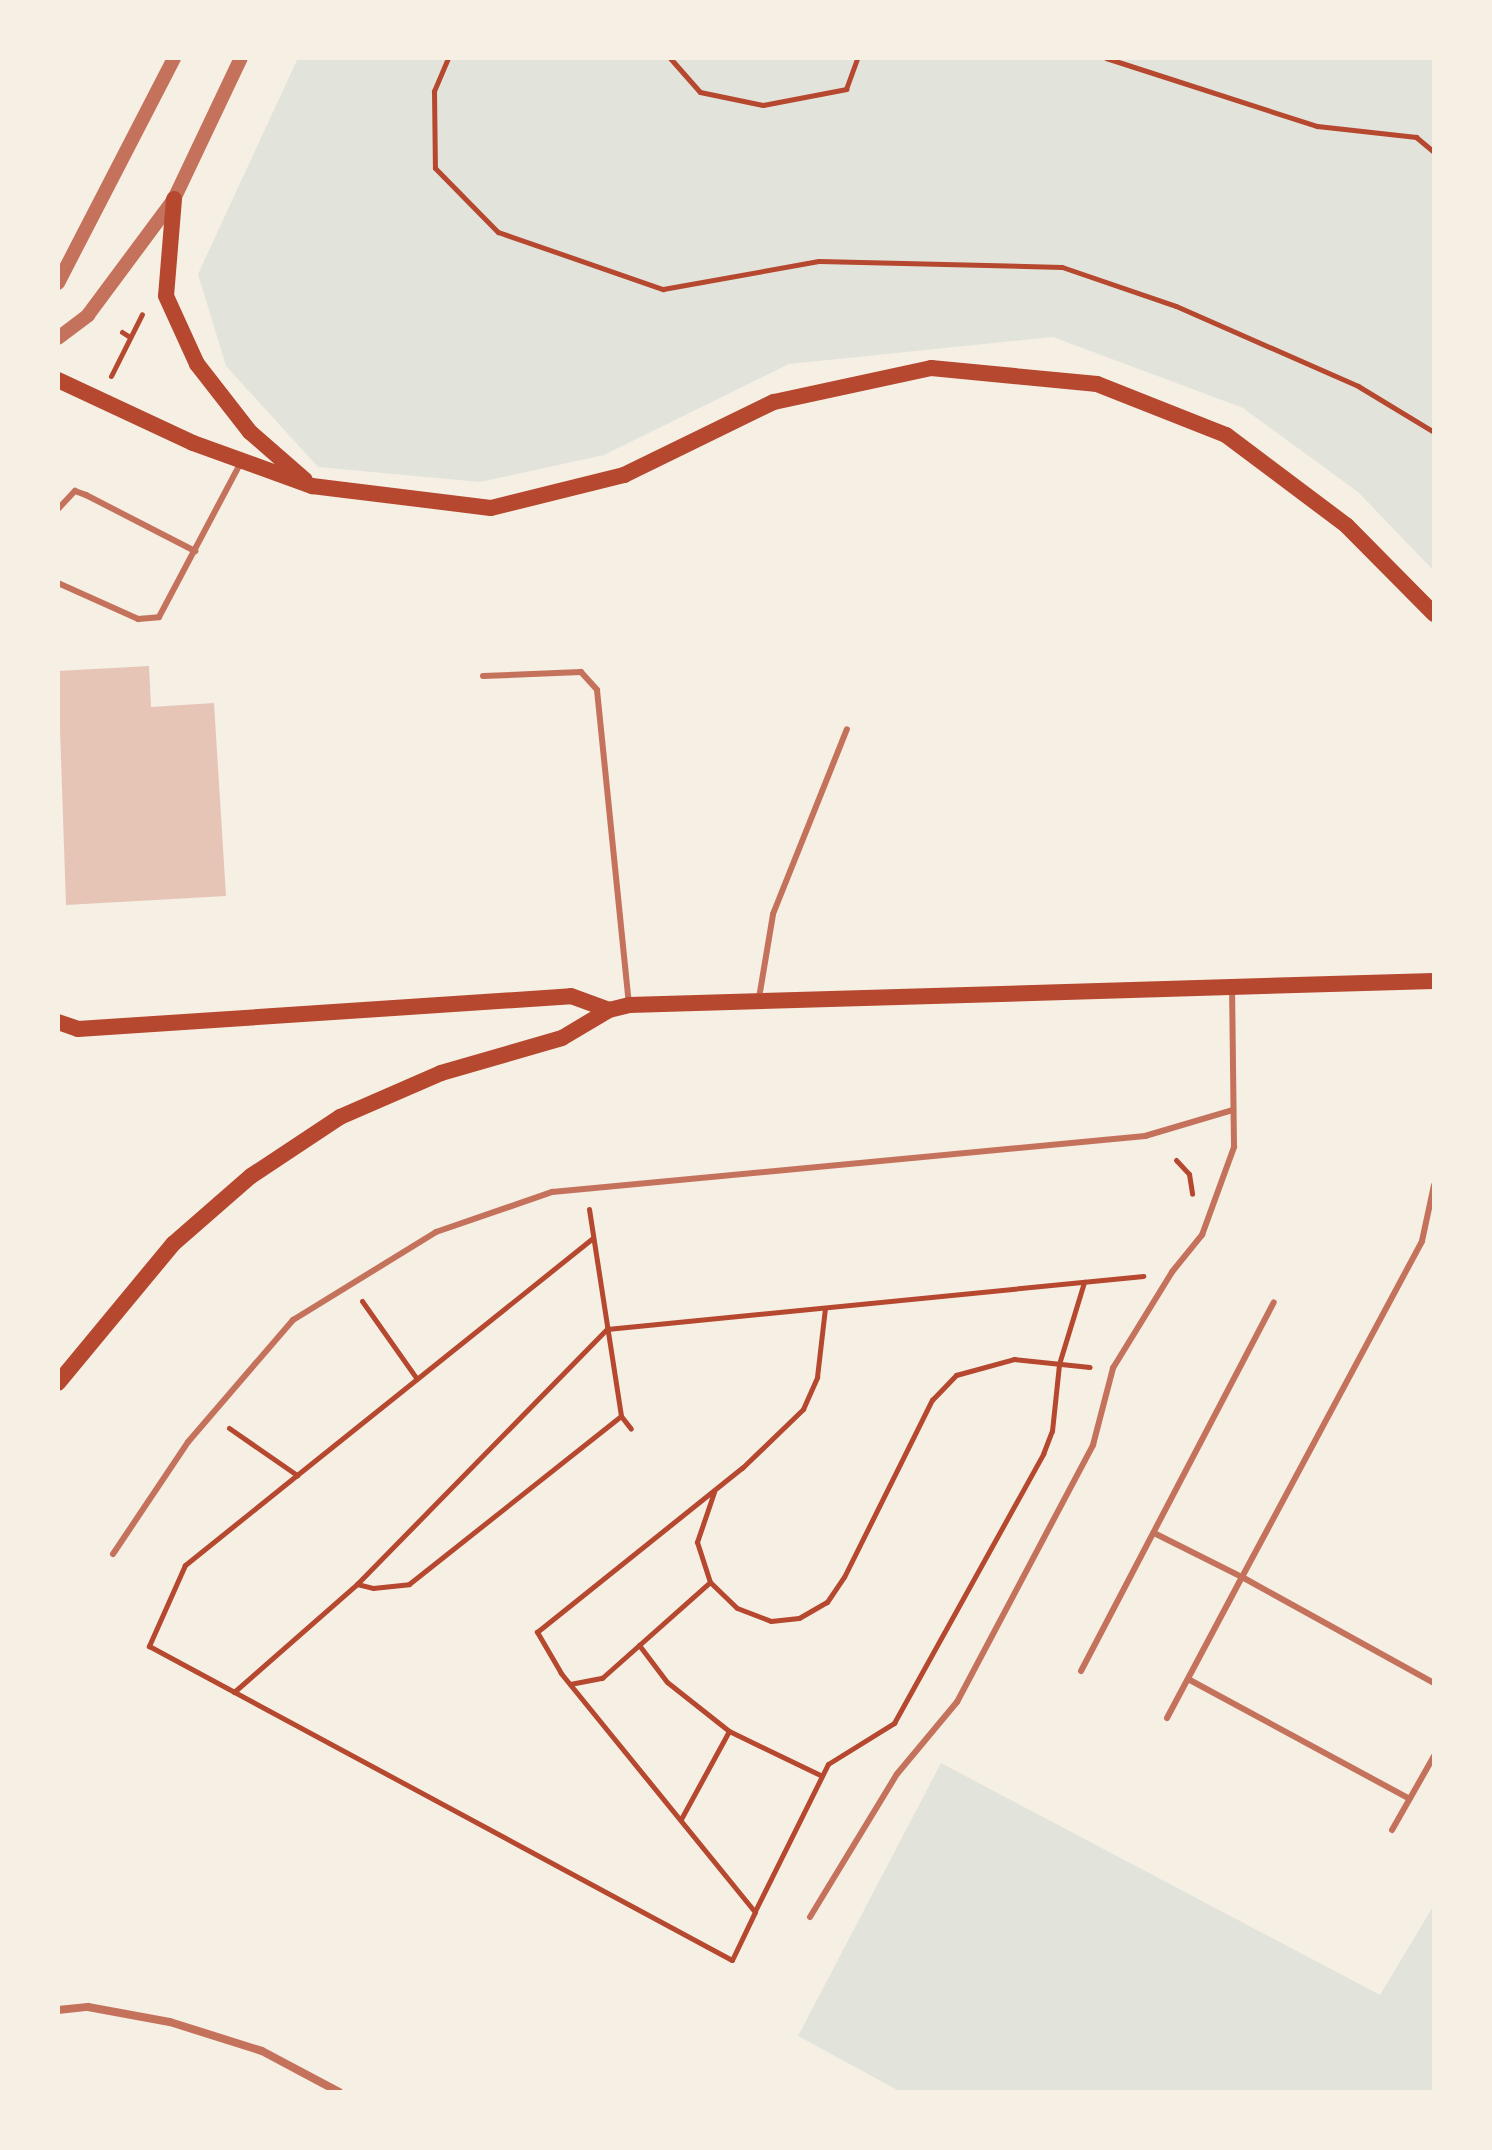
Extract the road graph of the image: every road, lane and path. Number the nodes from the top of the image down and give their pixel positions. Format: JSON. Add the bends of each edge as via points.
{"nodes":[{"id":1,"x":174,"y":58,"type":"edge"},
{"id":2,"x":241,"y":58,"type":"edge"},
{"id":3,"x":448,"y":58,"type":"edge"},
{"id":4,"x":670,"y":58,"type":"edge"},
{"id":5,"x":857,"y":58,"type":"edge"},
{"id":6,"x":1106,"y":58,"type":"edge"},
{"id":7,"x":1434,"y":152,"type":"edge"},
{"id":8,"x":174,"y":199,"type":"junction"},
{"id":9,"x":58,"y":283,"type":"edge"},
{"id":10,"x":142,"y":314,"type":"dead end"},
{"id":11,"x":122,"y":332,"type":"dead end"},
{"id":12,"x":130,"y":337,"type":"junction"},
{"id":13,"x":58,"y":338,"type":"edge"},
{"id":14,"x":111,"y":376,"type":"dead end"},
{"id":15,"x":58,"y":380,"type":"edge"},
{"id":16,"x":1434,"y":432,"type":"edge"},
{"id":17,"x":242,"y":461,"type":"junction"},
{"id":18,"x":312,"y":486,"type":"junction"},
{"id":19,"x":58,"y":509,"type":"edge"},
{"id":20,"x":195,"y":551,"type":"junction"},
{"id":21,"x":58,"y":583,"type":"edge"},
{"id":22,"x":1434,"y":614,"type":"edge"},
{"id":23,"x":483,"y":676,"type":"dead end"},
{"id":24,"x":847,"y":729,"type":"dead end"},
{"id":25,"x":1434,"y":981,"type":"edge"},
{"id":26,"x":1232,"y":987,"type":"junction"},
{"id":27,"x":759,"y":1001,"type":"junction"},
{"id":28,"x":629,"y":1005,"type":"junction"},
{"id":29,"x":609,"y":1010,"type":"junction"},
{"id":30,"x":58,"y":1022,"type":"edge"},
{"id":31,"x":1233,"y":1110,"type":"junction"},
{"id":32,"x":1176,"y":1160,"type":"dead end"},
{"id":33,"x":1434,"y":1185,"type":"edge"},
{"id":34,"x":585,"y":1188,"type":"junction"},
{"id":35,"x":1193,"y":1201,"type":"dead end"},
{"id":36,"x":593,"y":1238,"type":"junction"},
{"id":37,"x":1147,"y":1276,"type":"dead end"},
{"id":38,"x":1084,"y":1282,"type":"junction"},
{"id":39,"x":350,"y":1285,"type":"junction"},
{"id":40,"x":1274,"y":1302,"type":"dead end"},
{"id":41,"x":825,"y":1308,"type":"junction"},
{"id":42,"x":607,"y":1329,"type":"junction"},
{"id":43,"x":1059,"y":1364,"type":"junction"},
{"id":44,"x":1113,"y":1368,"type":"junction"},
{"id":45,"x":417,"y":1379,"type":"junction"},
{"id":46,"x":58,"y":1383,"type":"edge"},
{"id":47,"x":211,"y":1415,"type":"junction"},
{"id":48,"x":621,"y":1416,"type":"junction"},
{"id":49,"x":631,"y":1429,"type":"dead end"},
{"id":50,"x":297,"y":1475,"type":"junction"},
{"id":51,"x":714,"y":1491,"type":"junction"},
{"id":52,"x":1154,"y":1533,"type":"junction"},
{"id":53,"x":113,"y":1554,"type":"dead end"},
{"id":54,"x":1242,"y":1577,"type":"junction"},
{"id":55,"x":710,"y":1582,"type":"junction"},
{"id":56,"x":357,"y":1584,"type":"junction"},
{"id":57,"x":639,"y":1645,"type":"junction"},
{"id":58,"x":1081,"y":1671,"type":"dead end"},
{"id":59,"x":1188,"y":1679,"type":"junction"},
{"id":60,"x":1434,"y":1683,"type":"edge"},
{"id":61,"x":570,"y":1684,"type":"junction"},
{"id":62,"x":233,"y":1693,"type":"junction"},
{"id":63,"x":1167,"y":1718,"type":"dead end"},
{"id":64,"x":729,"y":1731,"type":"junction"},
{"id":65,"x":1434,"y":1756,"type":"edge"},
{"id":66,"x":822,"y":1776,"type":"junction"},
{"id":67,"x":1410,"y":1799,"type":"junction"},
{"id":68,"x":681,"y":1819,"type":"junction"},
{"id":69,"x":1392,"y":1830,"type":"dead end"},
{"id":70,"x":755,"y":1912,"type":"junction"},
{"id":71,"x":810,"y":1917,"type":"dead end"},
{"id":72,"x":58,"y":2010,"type":"edge"},
{"id":73,"x":339,"y":2092,"type":"edge"}],
"edges":[{"from":1,"to":9,"type":"street"},
{"from":2,"to":8,"type":"street"},
{"from":3,"to":16,"type":"path","via":[[434,91],[435,168],[498,232],[663,289],[819,261],[1062,267],[1176,306],[1358,386]]},
{"from":4,"to":5,"type":"path","via":[[700,92],[763,105],[846,89]]},
{"from":6,"to":7,"type":"path","via":[[1317,126],[1416,137]]},
{"from":8,"to":13,"type":"street","via":[[79,326]]},
{"from":8,"to":18,"type":"main road","via":[[166,296],[197,364],[250,432]]},
{"from":10,"to":12,"type":"path"},
{"from":11,"to":12,"type":"path"},
{"from":12,"to":14,"type":"path"},
{"from":15,"to":17,"type":"main road"},
{"from":17,"to":18,"type":"main road"},
{"from":17,"to":20,"type":"lane"},
{"from":18,"to":22,"type":"main road","via":[[491,508],[624,475],[774,402],[931,368],[1097,384],[1226,435],[1347,526]]},
{"from":19,"to":20,"type":"lane","via":[[75,491]]},
{"from":20,"to":21,"type":"lane","via":[[159,617],[138,619]]},
{"from":23,"to":28,"type":"lane","via":[[581,672],[597,690]]},
{"from":24,"to":27,"type":"lane","via":[[773,914]]},
{"from":25,"to":26,"type":"main road"},
{"from":26,"to":27,"type":"main road"},
{"from":26,"to":31,"type":"lane"},
{"from":27,"to":28,"type":"main road"},
{"from":28,"to":29,"type":"main road"},
{"from":29,"to":30,"type":"main road","via":[[571,996],[78,1029]]},
{"from":29,"to":46,"type":"main road","via":[[562,1038],[441,1073],[340,1117],[251,1176],[173,1244]]},
{"from":31,"to":34,"type":"lane","via":[[1145,1136]]},
{"from":31,"to":44,"type":"lane","via":[[1234,1147],[1202,1235],[1172,1272]]},
{"from":32,"to":35,"type":"path","via":[[1189,1174]]},
{"from":33,"to":54,"type":"lane","via":[[1422,1241]]},
{"from":34,"to":36,"type":"path"},
{"from":34,"to":39,"type":"lane","via":[[552,1192],[436,1232]]},
{"from":36,"to":42,"type":"path"},
{"from":36,"to":45,"type":"path"},
{"from":37,"to":38,"type":"path"},
{"from":38,"to":41,"type":"path"},
{"from":38,"to":43,"type":"path"},
{"from":39,"to":45,"type":"path"},
{"from":39,"to":47,"type":"lane","via":[[293,1320]]},
{"from":40,"to":52,"type":"lane"},
{"from":41,"to":42,"type":"path"},
{"from":41,"to":51,"type":"path","via":[[817,1377],[803,1409]]},
{"from":42,"to":48,"type":"path"},
{"from":42,"to":56,"type":"path"},
{"from":43,"to":44,"type":"path"},
{"from":43,"to":55,"type":"path","via":[[1014,1359],[956,1375],[940,1392],[827,1602],[799,1618],[771,1621],[737,1608]]},
{"from":43,"to":66,"type":"path","via":[[1052,1431],[1043,1454],[894,1723],[828,1764]]},
{"from":44,"to":71,"type":"lane","via":[[1093,1445],[957,1702],[897,1774]]},
{"from":45,"to":50,"type":"path"},
{"from":47,"to":50,"type":"path"},
{"from":47,"to":53,"type":"lane"},
{"from":48,"to":49,"type":"path"},
{"from":48,"to":56,"type":"path","via":[[409,1584]]},
{"from":50,"to":62,"type":"path","via":[[185,1565],[149,1646]]},
{"from":51,"to":55,"type":"path","via":[[697,1542]]},
{"from":51,"to":61,"type":"path","via":[[537,1632]]},
{"from":52,"to":54,"type":"lane"},
{"from":52,"to":58,"type":"lane"},
{"from":54,"to":59,"type":"lane"},
{"from":54,"to":60,"type":"lane"},
{"from":55,"to":57,"type":"path"},
{"from":56,"to":62,"type":"path"},
{"from":57,"to":61,"type":"path","via":[[602,1678]]},
{"from":57,"to":64,"type":"path","via":[[667,1682]]},
{"from":59,"to":63,"type":"lane"},
{"from":59,"to":67,"type":"lane"},
{"from":61,"to":68,"type":"path"},
{"from":62,"to":70,"type":"path","via":[[732,1960]]},
{"from":64,"to":66,"type":"path"},
{"from":64,"to":68,"type":"path"},
{"from":65,"to":67,"type":"lane"},
{"from":66,"to":70,"type":"path"},
{"from":67,"to":69,"type":"lane"},
{"from":68,"to":70,"type":"path"},
{"from":72,"to":73,"type":"street","via":[[88,2007],[170,2022],[262,2051]]}]}
